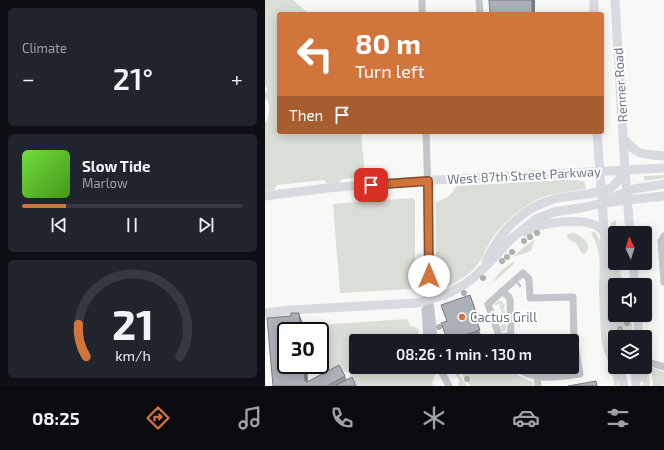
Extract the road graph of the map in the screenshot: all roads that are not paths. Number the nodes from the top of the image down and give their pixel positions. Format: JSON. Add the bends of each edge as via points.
{"nodes":[{"id":1,"x":422,"y":0,"type":"edge"},
{"id":2,"x":479,"y":0,"type":"edge"},
{"id":3,"x":594,"y":0,"type":"edge"},
{"id":4,"x":615,"y":0,"type":"edge"},
{"id":5,"x":422,"y":12,"type":"edge"},
{"id":6,"x":480,"y":12,"type":"edge"},
{"id":7,"x":594,"y":12,"type":"edge"},
{"id":8,"x":426,"y":134,"type":"edge"},
{"id":9,"x":597,"y":134,"type":"edge"},
{"id":10,"x":623,"y":138,"type":"junction"},
{"id":11,"x":664,"y":156,"type":"edge"},
{"id":12,"x":664,"y":168,"type":"edge"},
{"id":13,"x":625,"y":170,"type":"junction"},
{"id":14,"x":599,"y":171,"type":"junction"},
{"id":15,"x":428,"y":181,"type":"junction"},
{"id":16,"x":664,"y":184,"type":"edge"},
{"id":17,"x":601,"y":191,"type":"junction"},
{"id":18,"x":627,"y":195,"type":"junction"},
{"id":19,"x":265,"y":196,"type":"edge"},
{"id":20,"x":664,"y":196,"type":"edge"},
{"id":21,"x":602,"y":203,"type":"junction"},
{"id":22,"x":629,"y":226,"type":"edge"},
{"id":23,"x":605,"y":233,"type":"junction"},
{"id":24,"x":664,"y":236,"type":"edge"},
{"id":25,"x":490,"y":262,"type":"junction"},
{"id":26,"x":482,"y":269,"type":"junction"},
{"id":27,"x":664,"y":282,"type":"edge"},
{"id":28,"x":502,"y":291,"type":"junction"},
{"id":29,"x":429,"y":301,"type":"junction"},
{"id":30,"x":265,"y":313,"type":"edge"},
{"id":31,"x":612,"y":330,"type":"edge"},
{"id":32,"x":427,"y":334,"type":"edge"},
{"id":33,"x":433,"y":334,"type":"edge"},
{"id":34,"x":498,"y":334,"type":"edge"},
{"id":35,"x":510,"y":334,"type":"edge"},
{"id":36,"x":652,"y":363,"type":"edge"},
{"id":37,"x":664,"y":367,"type":"edge"},
{"id":38,"x":443,"y":374,"type":"edge"},
{"id":39,"x":528,"y":374,"type":"edge"},
{"id":40,"x":621,"y":374,"type":"edge"},
{"id":41,"x":635,"y":374,"type":"edge"},
{"id":42,"x":537,"y":376,"type":"junction"},
{"id":43,"x":449,"y":386,"type":"edge"},
{"id":44,"x":538,"y":386,"type":"edge"},
{"id":45,"x":624,"y":386,"type":"edge"},
{"id":46,"x":636,"y":386,"type":"edge"}],
"edges":[{"from":1,"to":5,"type":"street"},
{"from":2,"to":6,"type":"street"},
{"from":3,"to":7,"type":"main road"},
{"from":4,"to":10,"type":"main road","name":"Renner Road"},
{"from":8,"to":15,"type":"street"},
{"from":9,"to":14,"type":"main road"},
{"from":10,"to":11,"type":"main road","via":[[635,151]]},
{"from":10,"to":13,"type":"main road","name":"Renner Road"},
{"from":12,"to":13,"type":"main road","name":"West 87th Street Parkway"},
{"from":13,"to":14,"type":"main road","name":"West 87th Street Parkway"},
{"from":13,"to":17,"type":"main road","via":[[617,182]]},
{"from":13,"to":18,"type":"main road","name":"Renner Road"},
{"from":14,"to":15,"type":"main road","name":"West 87th Street Parkway"},
{"from":14,"to":17,"type":"main road"},
{"from":15,"to":19,"type":"main road","name":"West 87th Street Parkway","via":[[327,188]]},
{"from":15,"to":29,"type":"street"},
{"from":16,"to":18,"type":"main road","via":[[634,188]]},
{"from":17,"to":21,"type":"main road"},
{"from":17,"to":26,"type":"main road","via":[[556,198],[523,213],[505,230]]},
{"from":18,"to":20,"type":"main road"},
{"from":18,"to":21,"type":"main road"},
{"from":18,"to":22,"type":"main road","name":"Renner Road"},
{"from":21,"to":23,"type":"main road"},
{"from":21,"to":25,"type":"main road","via":[[554,212],[536,219],[512,238]]},
{"from":23,"to":25,"type":"main road","via":[[598,226],[588,223],[547,224],[526,231]]},
{"from":23,"to":31,"type":"main road"},
{"from":24,"to":27,"type":"street","via":[[661,241]]},
{"from":25,"to":26,"type":"main road"},
{"from":26,"to":29,"type":"main road","via":[[459,288]]},
{"from":28,"to":34,"type":"street","via":[[488,304]]},
{"from":28,"to":35,"type":"street","via":[[510,300]]},
{"from":28,"to":42,"type":"street","via":[[523,273],[529,279],[530,298],[573,297],[574,340],[580,374]]},
{"from":29,"to":30,"type":"main road"},
{"from":29,"to":32,"type":"street","via":[[425,310]]},
{"from":29,"to":33,"type":"street"},
{"from":36,"to":37,"type":"street"},
{"from":38,"to":43,"type":"street"},
{"from":39,"to":42,"type":"street"},
{"from":40,"to":45,"type":"main road"},
{"from":41,"to":46,"type":"main road"},
{"from":42,"to":44,"type":"street"}]}
